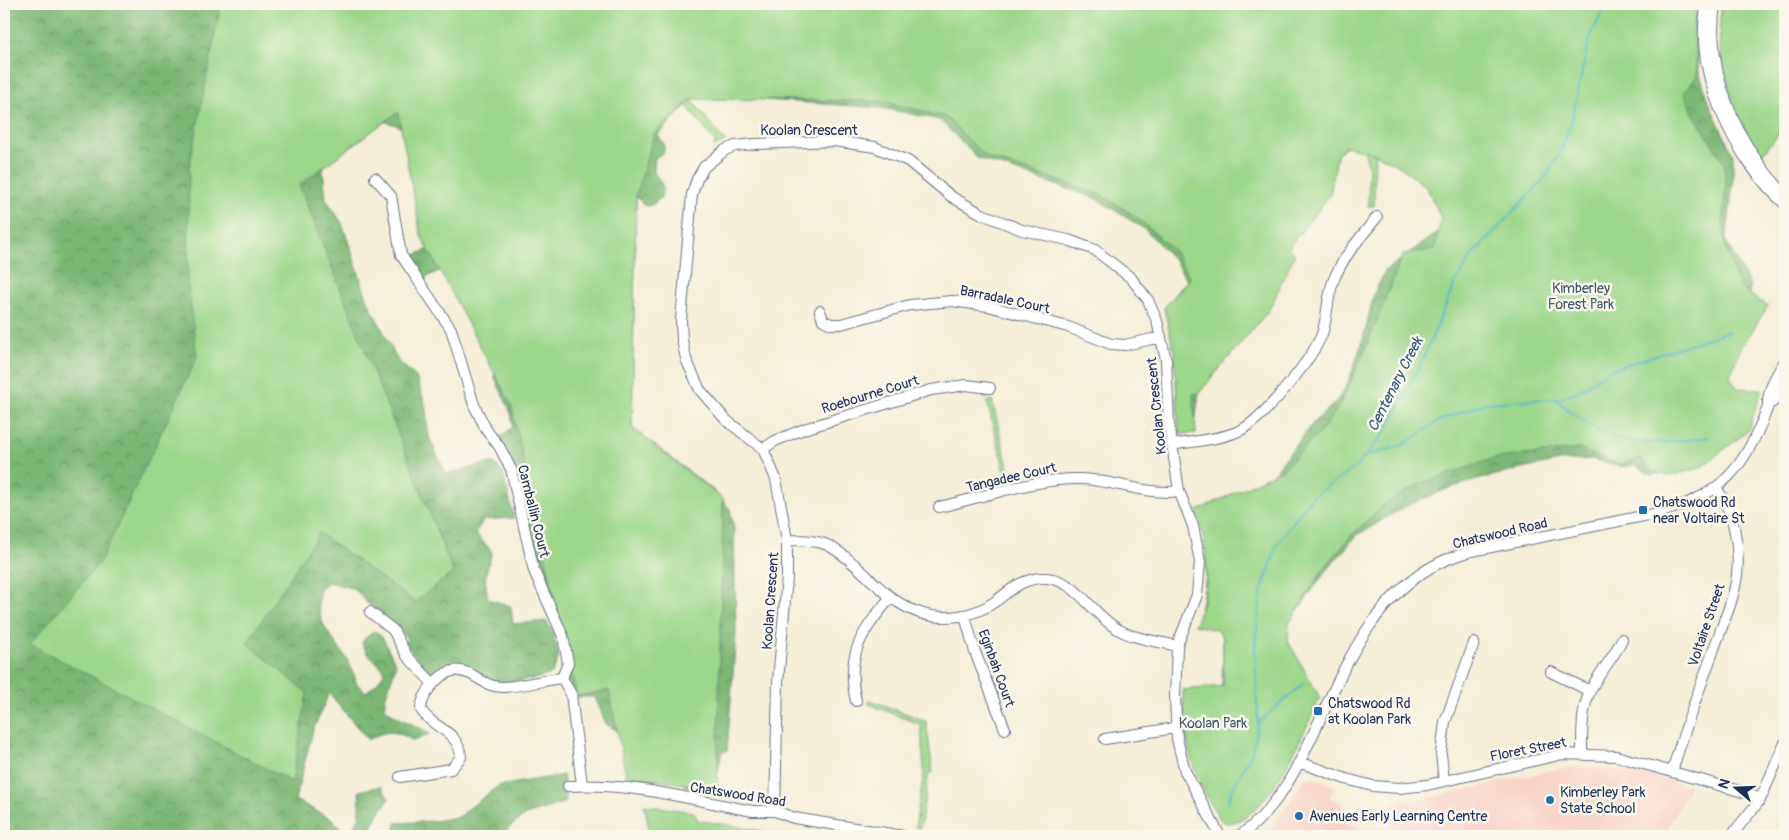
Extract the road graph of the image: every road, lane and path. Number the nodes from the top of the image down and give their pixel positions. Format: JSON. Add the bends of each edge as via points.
{"nodes":[{"id":1,"x":1707,"y":4,"type":"edge"},
{"id":2,"x":1715,"y":4,"type":"edge"},
{"id":3,"x":375,"y":178,"type":"dead end"},
{"id":4,"x":1769,"y":183,"type":"junction"},
{"id":5,"x":1785,"y":194,"type":"edge"},
{"id":6,"x":1785,"y":204,"type":"edge"},
{"id":7,"x":1377,"y":217,"type":"dead end"},
{"id":8,"x":820,"y":310,"type":"dead end"},
{"id":9,"x":1161,"y":337,"type":"junction"},
{"id":10,"x":1785,"y":361,"type":"edge"},
{"id":11,"x":1785,"y":372,"type":"edge"},
{"id":12,"x":1785,"y":379,"type":"edge"},
{"id":13,"x":1774,"y":382,"type":"junction"},
{"id":14,"x":990,"y":388,"type":"dead end"},
{"id":15,"x":1768,"y":406,"type":"junction"},
{"id":16,"x":1172,"y":444,"type":"junction"},
{"id":17,"x":763,"y":449,"type":"junction"},
{"id":18,"x":1716,"y":488,"type":"junction"},
{"id":19,"x":1179,"y":491,"type":"junction"},
{"id":20,"x":939,"y":508,"type":"dead end"},
{"id":21,"x":787,"y":540,"type":"junction"},
{"id":22,"x":891,"y":597,"type":"junction"},
{"id":23,"x":370,"y":612,"type":"dead end"},
{"id":24,"x":965,"y":616,"type":"junction"},
{"id":25,"x":1622,"y":639,"type":"dead end"},
{"id":26,"x":1474,"y":643,"type":"dead end"},
{"id":27,"x":1177,"y":646,"type":"junction"},
{"id":28,"x":1551,"y":672,"type":"dead end"},
{"id":29,"x":562,"y":678,"type":"junction"},
{"id":30,"x":433,"y":684,"type":"junction"},
{"id":31,"x":1590,"y":691,"type":"junction"},
{"id":32,"x":856,"y":701,"type":"dead end"},
{"id":33,"x":1005,"y":728,"type":"dead end"},
{"id":34,"x":1175,"y":728,"type":"junction"},
{"id":35,"x":1105,"y":739,"type":"dead end"},
{"id":36,"x":1785,"y":743,"type":"edge"},
{"id":37,"x":1582,"y":754,"type":"junction"},
{"id":38,"x":1300,"y":762,"type":"junction"},
{"id":39,"x":1672,"y":772,"type":"junction"},
{"id":40,"x":400,"y":777,"type":"dead end"},
{"id":41,"x":1444,"y":781,"type":"junction"},
{"id":42,"x":582,"y":785,"type":"junction"},
{"id":43,"x":568,"y":786,"type":"dead end"},
{"id":44,"x":1760,"y":800,"type":"junction"},
{"id":45,"x":775,"y":811,"type":"junction"},
{"id":46,"x":903,"y":836,"type":"edge"},
{"id":47,"x":1220,"y":836,"type":"edge"},
{"id":48,"x":1239,"y":836,"type":"edge"},
{"id":49,"x":1731,"y":836,"type":"edge"}],
"edges":[{"from":1,"to":4,"type":"street","via":[[1705,40],[1713,82],[1733,137],[1746,160]]},
{"from":2,"to":4,"type":"street","via":[[1713,50],[1728,105],[1745,143]]},
{"from":3,"to":29,"type":"street","name":"Camballin Court","via":[[391,196],[401,255],[451,330],[474,405],[511,469],[534,571],[563,636],[568,663]]},
{"from":4,"to":5,"type":"street"},
{"from":4,"to":6,"type":"street"},
{"from":7,"to":16,"type":"street","via":[[1343,261],[1334,280],[1321,336],[1313,352],[1255,420],[1240,431],[1224,436]]},
{"from":8,"to":9,"type":"street","name":"Barradale Court","via":[[823,320],[841,324],[910,305],[952,301],[988,306],[1068,327],[1111,344],[1125,346]]},
{"from":9,"to":16,"type":"street","name":"Koolan Crescent","via":[[1166,360]]},
{"from":9,"to":17,"type":"street","name":"Koolan Crescent","via":[[1154,313],[1140,288],[1123,270],[1095,250],[1068,240],[1022,230],[982,214],[952,197],[908,161],[888,151],[841,142],[735,146],[704,167],[692,194],[682,340],[692,374],[710,403]]},
{"from":10,"to":13,"type":"street","name":"Chatswood Road"},
{"from":11,"to":13,"type":"street","via":[[1778,384]]},
{"from":12,"to":15,"type":"street","name":"Chatswood Road"},
{"from":13,"to":15,"type":"street","name":"Chatswood Road"},
{"from":14,"to":17,"type":"street","name":"Roebourne Court","via":[[966,385],[931,390],[804,429]]},
{"from":15,"to":18,"type":"street","name":"Chatswood Road","via":[[1750,451]]},
{"from":16,"to":19,"type":"street","name":"Koolan Crescent"},
{"from":17,"to":21,"type":"street","name":"Koolan Crescent","via":[[776,479]]},
{"from":18,"to":38,"type":"street","name":"Chatswood Road","via":[[1676,508],[1472,551],[1443,561],[1417,577],[1392,597],[1362,636]]},
{"from":18,"to":39,"type":"street","name":"Voltaire Street","via":[[1726,501],[1738,557],[1737,576]]},
{"from":19,"to":20,"type":"street","name":"Tangadee Court","via":[[1066,479]]},
{"from":19,"to":27,"type":"street","name":"Koolan Crescent","via":[[1193,526],[1200,562],[1196,595]]},
{"from":21,"to":22,"type":"street","via":[[808,540],[830,547]]},
{"from":21,"to":45,"type":"street","name":"Koolan Crescent","via":[[778,682]]},
{"from":22,"to":24,"type":"street","via":[[910,609],[931,616]]},
{"from":22,"to":32,"type":"street","via":[[856,647],[852,659]]},
{"from":23,"to":30,"type":"street","via":[[393,630],[407,656]]},
{"from":24,"to":27,"type":"street","via":[[995,602],[1019,583],[1030,579],[1055,579],[1073,588],[1118,629]]},
{"from":24,"to":33,"type":"street","name":"Eginbah Court","via":[[975,652]]},
{"from":25,"to":31,"type":"street"},
{"from":26,"to":41,"type":"street","via":[[1445,722],[1441,754]]},
{"from":27,"to":34,"type":"street","name":"Koolan Crescent"},
{"from":28,"to":31,"type":"street"},
{"from":29,"to":30,"type":"street","via":[[504,687],[480,681],[460,670],[450,672]]},
{"from":29,"to":42,"type":"street","via":[[571,694]]},
{"from":30,"to":40,"type":"street","via":[[425,693],[420,710],[432,724],[456,738],[461,757],[451,769]]},
{"from":31,"to":37,"type":"street","via":[[1583,716]]},
{"from":34,"to":35,"type":"street"},
{"from":34,"to":47,"type":"street","name":"Koolan Crescent","via":[[1186,771]]},
{"from":36,"to":44,"type":"street"},
{"from":37,"to":39,"type":"street","name":"Floret Street","via":[[1616,756]]},
{"from":37,"to":41,"type":"street","name":"Floret Street","via":[[1544,758]]},
{"from":38,"to":41,"type":"street","name":"Floret Street","via":[[1373,786],[1400,788]]},
{"from":38,"to":48,"type":"street","name":"Chatswood Road","via":[[1271,807]]},
{"from":39,"to":44,"type":"street","name":"Floret Street","via":[[1750,794]]},
{"from":42,"to":43,"type":"street","name":"Chatswood Road"},
{"from":42,"to":45,"type":"street","name":"Chatswood Road","via":[[623,788],[753,811]]},
{"from":44,"to":49,"type":"street"},
{"from":45,"to":46,"type":"street","name":"Chatswood Road","via":[[794,818]]}]}
